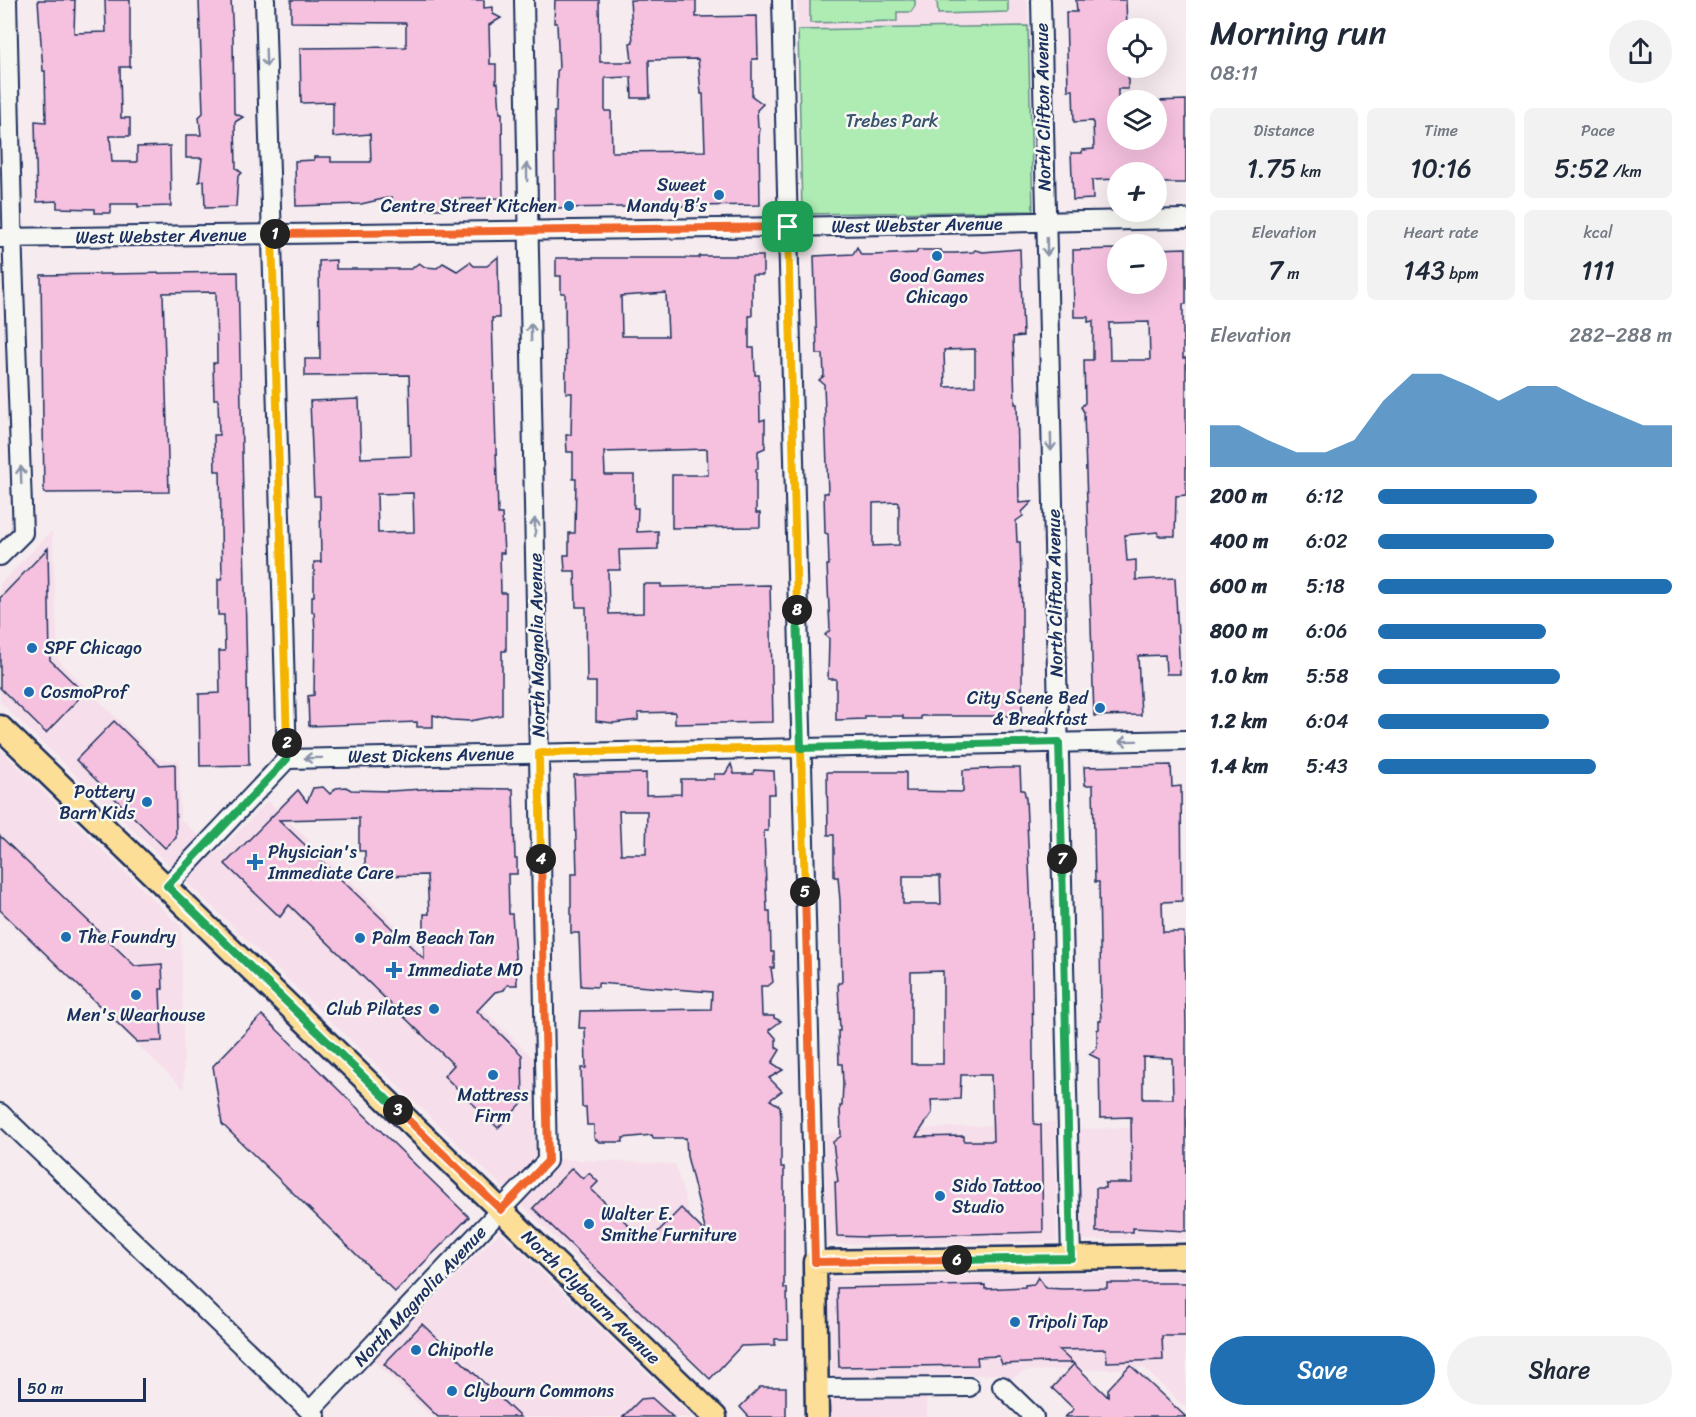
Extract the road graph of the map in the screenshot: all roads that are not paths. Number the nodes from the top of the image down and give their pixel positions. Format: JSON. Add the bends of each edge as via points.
{"nodes":[{"id":1,"x":7,"y":0,"type":"edge"},
{"id":2,"x":265,"y":0,"type":"edge"},
{"id":3,"x":524,"y":0,"type":"edge"},
{"id":4,"x":782,"y":0,"type":"edge"},
{"id":5,"x":1041,"y":0,"type":"edge"},
{"id":6,"x":1186,"y":219,"type":"edge"},
{"id":7,"x":1046,"y":222,"type":"junction"},
{"id":8,"x":788,"y":227,"type":"junction"},
{"id":9,"x":528,"y":231,"type":"junction"},
{"id":10,"x":272,"y":234,"type":"junction"},
{"id":11,"x":6,"y":238,"type":"edge"},
{"id":12,"x":0,"y":556,"type":"edge"},
{"id":13,"x":0,"y":727,"type":"edge"},
{"id":14,"x":1186,"y":740,"type":"edge"},
{"id":15,"x":1059,"y":742,"type":"junction"},
{"id":16,"x":801,"y":748,"type":"junction"},
{"id":17,"x":539,"y":753,"type":"junction"},
{"id":18,"x":287,"y":759,"type":"junction"},
{"id":19,"x":167,"y":886,"type":"junction"},
{"id":20,"x":0,"y":1113,"type":"edge"},
{"id":21,"x":501,"y":1210,"type":"junction"},
{"id":22,"x":1186,"y":1256,"type":"edge"},
{"id":23,"x":1071,"y":1258,"type":"junction"},
{"id":24,"x":815,"y":1262,"type":"junction"},
{"id":25,"x":1002,"y":1386,"type":"dead end"},
{"id":26,"x":969,"y":1387,"type":"dead end"},
{"id":27,"x":817,"y":1388,"type":"junction"},
{"id":28,"x":313,"y":1414,"type":"edge"},
{"id":29,"x":715,"y":1417,"type":"edge"},
{"id":30,"x":817,"y":1417,"type":"edge"},
{"id":31,"x":1034,"y":1417,"type":"edge"}],
"edges":[{"from":1,"to":11,"type":"street"},
{"from":2,"to":10,"type":"street","one_way":true},
{"from":9,"to":3,"type":"street","name":"North Magnolia Avenue","one_way":true},
{"from":4,"to":8,"type":"street"},
{"from":5,"to":7,"type":"street","name":"North Clifton Avenue"},
{"from":6,"to":7,"type":"street","name":"West Webster Avenue"},
{"from":7,"to":8,"type":"street","name":"West Webster Avenue"},
{"from":7,"to":15,"type":"street","name":"North Clifton Avenue","one_way":true},
{"from":8,"to":9,"type":"street","name":"West Webster Avenue"},
{"from":8,"to":16,"type":"street"},
{"from":9,"to":10,"type":"street","name":"West Webster Avenue"},
{"from":17,"to":9,"type":"street","name":"North Magnolia Avenue","one_way":true},
{"from":10,"to":11,"type":"street","name":"West Webster Avenue"},
{"from":10,"to":18,"type":"street"},
{"from":12,"to":11,"type":"street","one_way":true,"via":[[23,533]]},
{"from":13,"to":19,"type":"main road","name":"North Clybourn Avenue"},
{"from":14,"to":15,"type":"street","name":"West Dickens Avenue","one_way":true},
{"from":15,"to":16,"type":"street","name":"West Dickens Avenue"},
{"from":15,"to":23,"type":"street","name":"North Clifton Avenue"},
{"from":16,"to":17,"type":"street","name":"West Dickens Avenue"},
{"from":16,"to":24,"type":"street"},
{"from":17,"to":18,"type":"street","name":"West Dickens Avenue","one_way":true},
{"from":17,"to":21,"type":"street","name":"North Magnolia Avenue","via":[[548,1161]]},
{"from":18,"to":19,"type":"street"},
{"from":19,"to":21,"type":"main road","name":"North Clybourn Avenue"},
{"from":20,"to":28,"type":"street"},
{"from":21,"to":28,"type":"street","name":"North Magnolia Avenue"},
{"from":21,"to":29,"type":"main road","name":"North Clybourn Avenue"},
{"from":22,"to":23,"type":"main road"},
{"from":23,"to":24,"type":"main road"},
{"from":24,"to":27,"type":"main road"},
{"from":25,"to":31,"type":"street"},
{"from":26,"to":27,"type":"street"},
{"from":27,"to":30,"type":"main road"}]}
